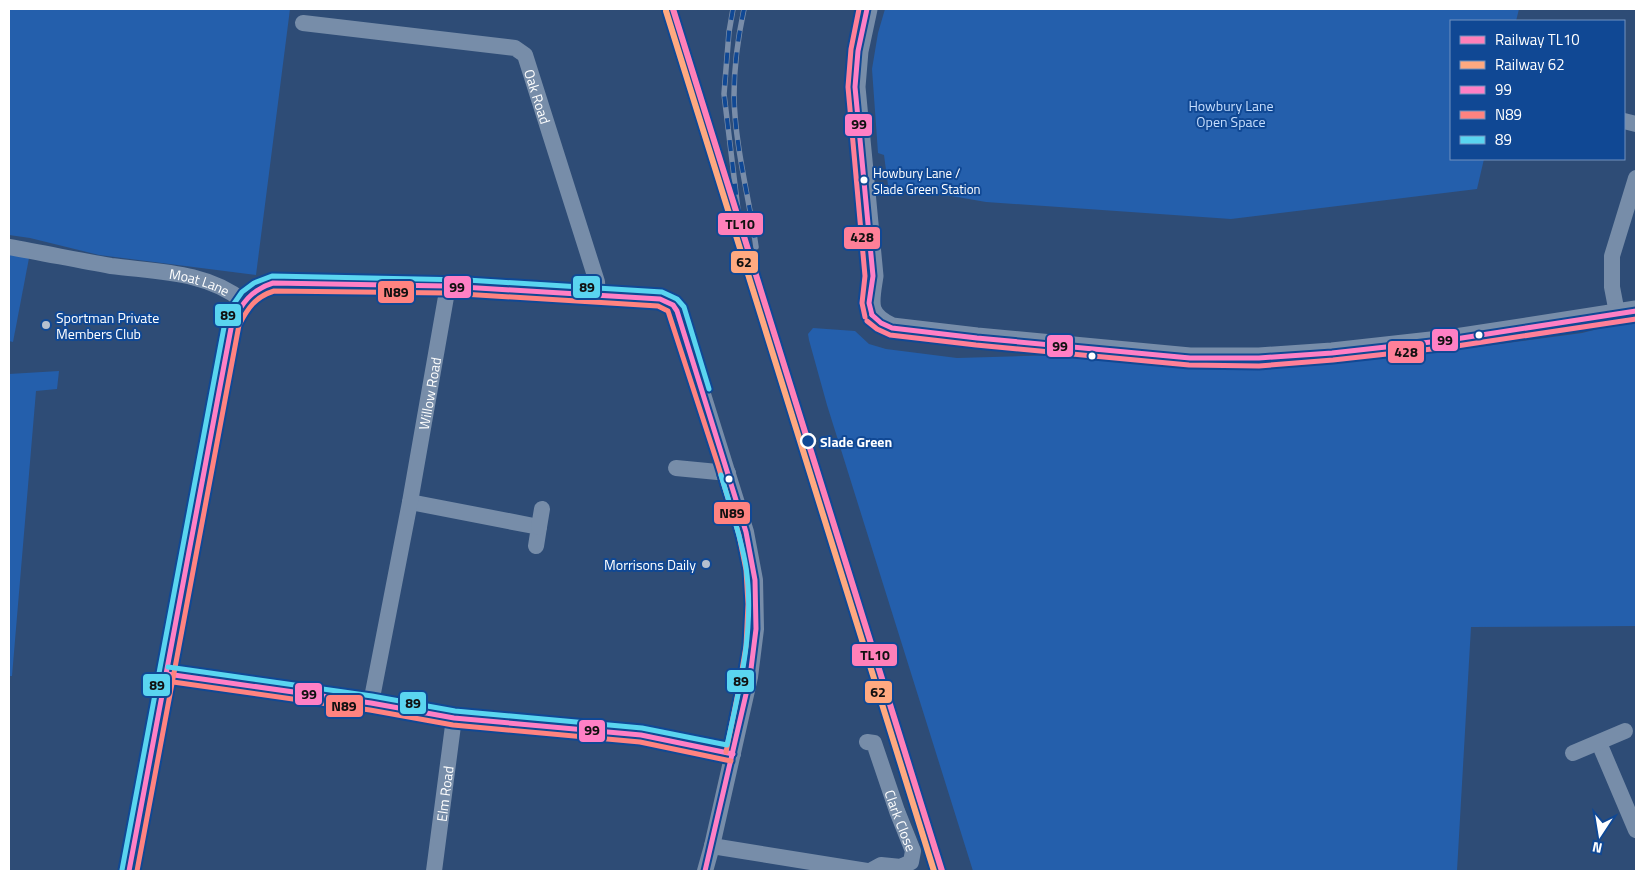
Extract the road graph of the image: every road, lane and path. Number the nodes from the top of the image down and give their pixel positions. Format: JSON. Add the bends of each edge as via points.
{"nodes":[{"id":1,"x":866,"y":9,"type":"edge"},
{"id":2,"x":303,"y":22,"type":"dead end"},
{"id":3,"x":1636,"y":178,"type":"edge"},
{"id":4,"x":9,"y":247,"type":"edge"},
{"id":5,"x":446,"y":286,"type":"junction"},
{"id":6,"x":598,"y":294,"type":"junction"},
{"id":7,"x":243,"y":301,"type":"junction"},
{"id":8,"x":1626,"y":312,"type":"edge"},
{"id":9,"x":676,"y":468,"type":"dead end"},
{"id":10,"x":728,"y":473,"type":"junction"},
{"id":11,"x":410,"y":502,"type":"junction"},
{"id":12,"x":542,"y":509,"type":"dead end"},
{"id":13,"x":539,"y":527,"type":"junction"},
{"id":14,"x":536,"y":546,"type":"dead end"},
{"id":15,"x":167,"y":674,"type":"junction"},
{"id":16,"x":371,"y":703,"type":"junction"},
{"id":17,"x":454,"y":718,"type":"junction"},
{"id":18,"x":1625,"y":732,"type":"dead end"},
{"id":19,"x":867,"y":742,"type":"dead end"},
{"id":20,"x":1599,"y":743,"type":"junction"},
{"id":21,"x":1574,"y":753,"type":"dead end"},
{"id":22,"x":733,"y":754,"type":"junction"},
{"id":23,"x":1636,"y":830,"type":"edge"},
{"id":24,"x":712,"y":846,"type":"junction"},
{"id":25,"x":130,"y":871,"type":"edge"},
{"id":26,"x":434,"y":871,"type":"edge"},
{"id":27,"x":705,"y":871,"type":"edge"},
{"id":28,"x":868,"y":871,"type":"edge"}],
"edges":[{"from":1,"to":8,"type":"street","via":[[855,87],[873,276],[869,303],[872,315],[892,328],[1190,358],[1259,358],[1449,340]]},
{"from":2,"to":6,"type":"street","name":"Oak Road","via":[[515,48],[525,55],[597,282]]},
{"from":3,"to":8,"type":"street","via":[[1612,256],[1612,287]]},
{"from":4,"to":7,"type":"street","name":"Moat Lane","via":[[208,280]]},
{"from":5,"to":6,"type":"street","name":"Moat Lane"},
{"from":5,"to":7,"type":"street","name":"Moat Lane","via":[[273,283],[263,286]]},
{"from":5,"to":11,"type":"street","name":"Willow Road"},
{"from":6,"to":10,"type":"street","name":"Moat Lane","via":[[660,299],[673,305]]},
{"from":7,"to":15,"type":"street","via":[[232,324]]},
{"from":9,"to":10,"type":"street"},
{"from":10,"to":22,"type":"street","via":[[746,532],[755,580],[756,629],[750,677]]},
{"from":11,"to":13,"type":"street"},
{"from":11,"to":16,"type":"street","name":"Willow Road"},
{"from":12,"to":13,"type":"street"},
{"from":13,"to":14,"type":"street"},
{"from":15,"to":16,"type":"street"},
{"from":15,"to":25,"type":"street"},
{"from":16,"to":17,"type":"street"},
{"from":17,"to":22,"type":"street","via":[[641,735]]},
{"from":17,"to":26,"type":"street","name":"Elm Road"},
{"from":18,"to":20,"type":"street"},
{"from":19,"to":28,"type":"street","name":"Clark Close","via":[[874,743],[913,851],[911,862],[906,865],[881,865]]},
{"from":20,"to":21,"type":"street"},
{"from":20,"to":23,"type":"street"},
{"from":22,"to":24,"type":"street"},
{"from":24,"to":27,"type":"street"},
{"from":24,"to":28,"type":"street","name":"Clark Close"}]}
